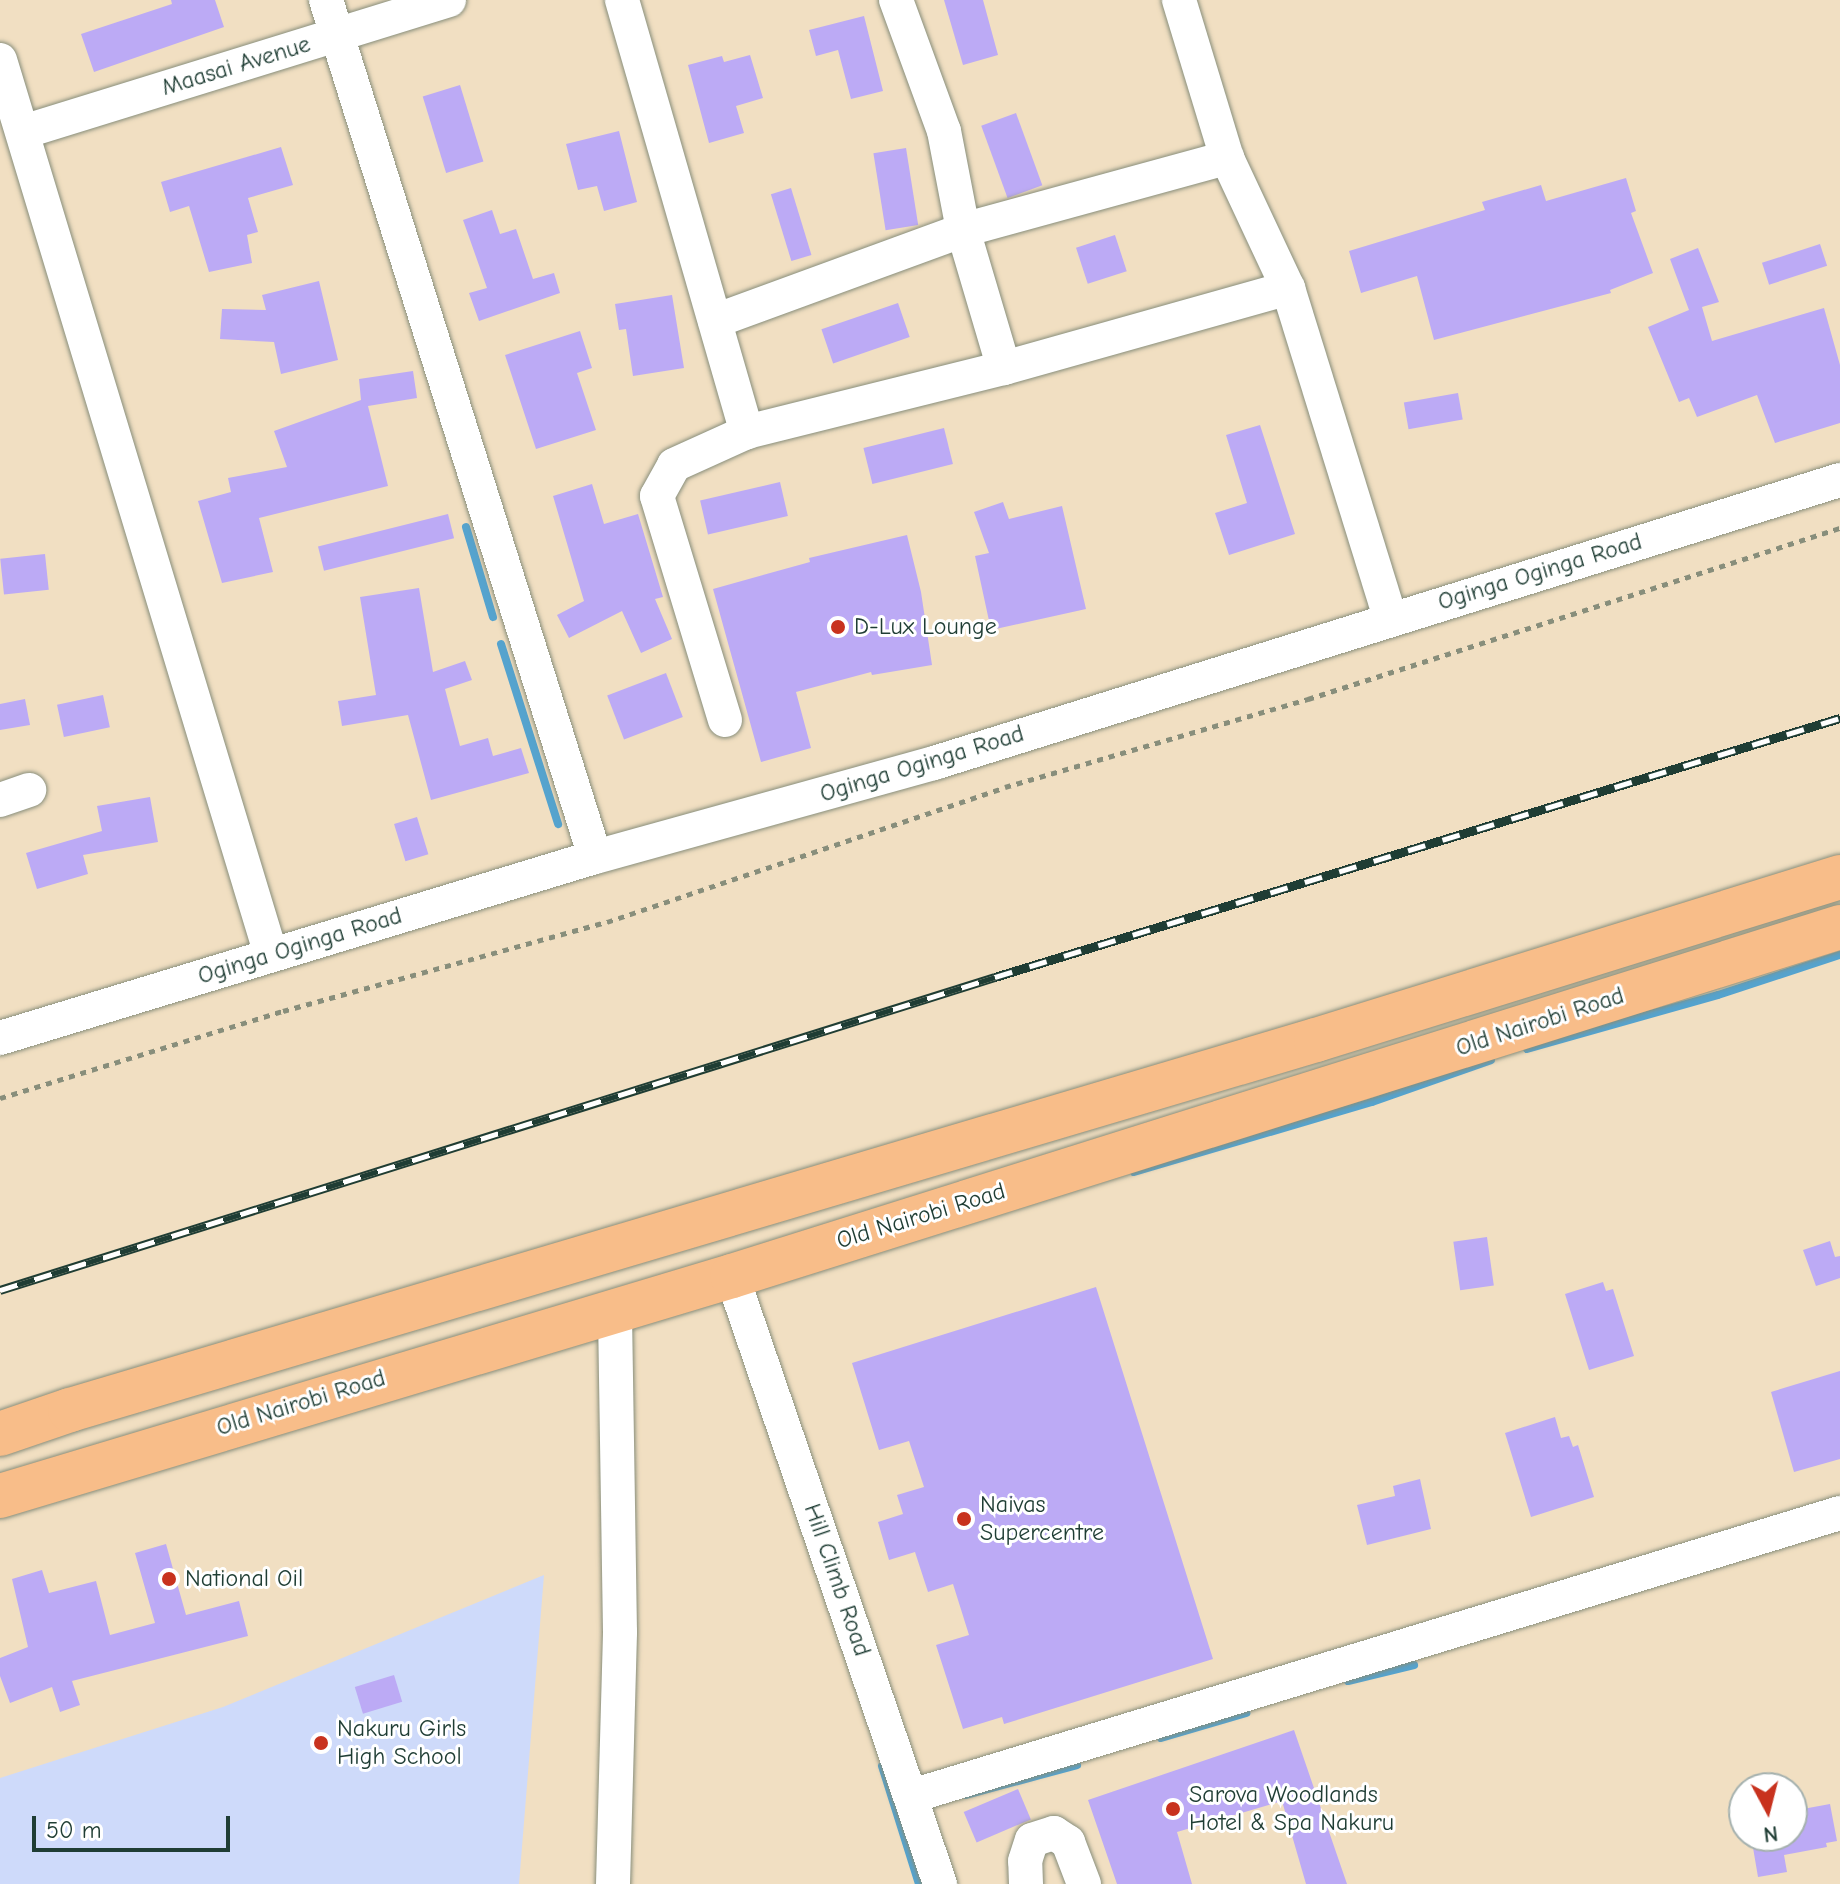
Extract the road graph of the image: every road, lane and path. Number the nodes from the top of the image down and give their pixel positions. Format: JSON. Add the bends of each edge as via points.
{"nodes":[{"id":1,"x":326,"y":0,"type":"edge"},
{"id":2,"x":449,"y":0,"type":"edge"},
{"id":3,"x":622,"y":0,"type":"edge"},
{"id":4,"x":896,"y":0,"type":"edge"},
{"id":5,"x":1179,"y":0,"type":"edge"},
{"id":6,"x":337,"y":34,"type":"junction"},
{"id":7,"x":0,"y":60,"type":"edge"},
{"id":8,"x":23,"y":132,"type":"junction"},
{"id":9,"x":1227,"y":158,"type":"junction"},
{"id":10,"x":963,"y":230,"type":"junction"},
{"id":11,"x":1288,"y":288,"type":"junction"},
{"id":12,"x":715,"y":321,"type":"junction"},
{"id":13,"x":1004,"y":368,"type":"junction"},
{"id":14,"x":747,"y":432,"type":"junction"},
{"id":15,"x":1840,"y":480,"type":"edge"},
{"id":16,"x":1840,"y":528,"type":"edge"},
{"id":17,"x":1390,"y":618,"type":"junction"},
{"id":18,"x":725,"y":720,"type":"dead end"},
{"id":19,"x":595,"y":857,"type":"junction"},
{"id":20,"x":1840,"y":877,"type":"edge"},
{"id":21,"x":1840,"y":927,"type":"edge"},
{"id":22,"x":271,"y":955,"type":"junction"},
{"id":23,"x":0,"y":1038,"type":"edge"},
{"id":24,"x":0,"y":1098,"type":"edge"},
{"id":25,"x":732,"y":1276,"type":"junction"},
{"id":26,"x":615,"y":1309,"type":"junction"},
{"id":27,"x":70,"y":1410,"type":"junction"},
{"id":28,"x":0,"y":1421,"type":"edge"},
{"id":29,"x":0,"y":1434,"type":"edge"},
{"id":30,"x":88,"y":1467,"type":"junction"},
{"id":31,"x":0,"y":1496,"type":"edge"},
{"id":32,"x":1840,"y":1513,"type":"edge"},
{"id":33,"x":0,"y":1515,"type":"edge"},
{"id":34,"x":912,"y":1796,"type":"junction"},
{"id":35,"x":613,"y":1884,"type":"edge"},
{"id":36,"x":940,"y":1884,"type":"edge"},
{"id":37,"x":1026,"y":1884,"type":"edge"},
{"id":38,"x":1084,"y":1884,"type":"edge"}],
"edges":[{"from":1,"to":6,"type":"street"},
{"from":2,"to":6,"type":"street","name":"Maasai Avenue"},
{"from":3,"to":12,"type":"street"},
{"from":4,"to":10,"type":"street","via":[[944,131]]},
{"from":5,"to":9,"type":"street"},
{"from":6,"to":8,"type":"street","name":"Maasai Avenue"},
{"from":6,"to":19,"type":"street"},
{"from":7,"to":8,"type":"street"},
{"from":8,"to":22,"type":"street"},
{"from":9,"to":10,"type":"street"},
{"from":9,"to":11,"type":"street"},
{"from":10,"to":12,"type":"street"},
{"from":10,"to":13,"type":"street"},
{"from":11,"to":13,"type":"street"},
{"from":11,"to":17,"type":"street"},
{"from":12,"to":14,"type":"street"},
{"from":13,"to":14,"type":"street"},
{"from":14,"to":18,"type":"street","via":[[674,465],[657,496]]},
{"from":15,"to":17,"type":"street","name":"Oginga Oginga Road"},
{"from":16,"to":24,"type":"path","via":[[1308,699],[1005,787],[607,922],[283,1011]]},
{"from":17,"to":19,"type":"street","name":"Oginga Oginga Road","via":[[934,763]]},
{"from":19,"to":22,"type":"street","name":"Oginga Oginga Road"},
{"from":20,"to":27,"type":"highway","name":"Old Nairobi Road","via":[[1301,1044]]},
{"from":21,"to":25,"type":"highway","name":"Old Nairobi Road"},
{"from":22,"to":23,"type":"street","name":"Oginga Oginga Road"},
{"from":25,"to":26,"type":"highway","name":"Old Nairobi Road"},
{"from":25,"to":34,"type":"street","name":"Hill Climb Road"},
{"from":26,"to":30,"type":"highway","name":"Old Nairobi Road"},
{"from":26,"to":35,"type":"street","via":[[620,1632]]},
{"from":27,"to":28,"type":"highway"},
{"from":27,"to":29,"type":"highway","name":"Old Nairobi Road"},
{"from":30,"to":31,"type":"highway","name":"Old Nairobi Road"},
{"from":30,"to":33,"type":"highway"},
{"from":32,"to":34,"type":"street"},
{"from":34,"to":36,"type":"street","name":"Hill Climb Road"},
{"from":37,"to":38,"type":"street","via":[[1025,1861],[1032,1840],[1054,1833],[1068,1842]]}]}
